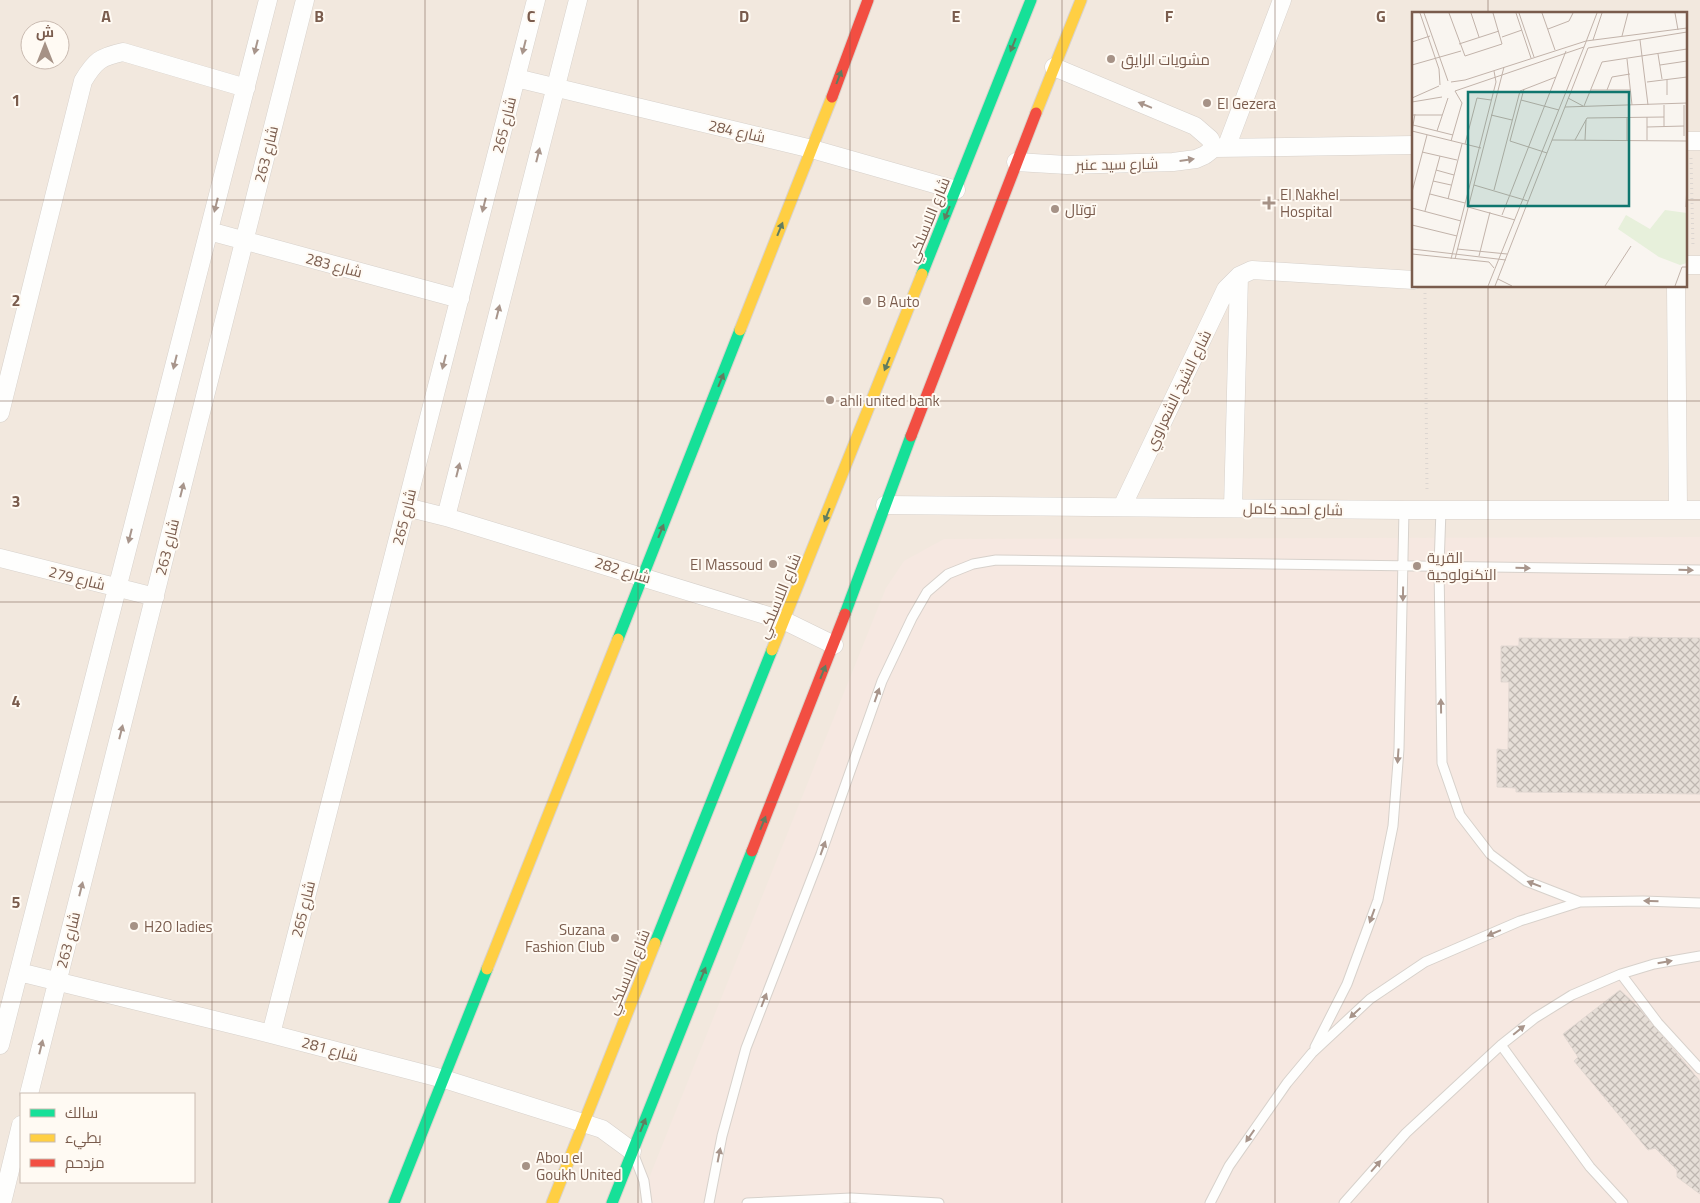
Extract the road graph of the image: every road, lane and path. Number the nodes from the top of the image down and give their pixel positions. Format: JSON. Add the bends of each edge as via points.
{"nodes":[{"id":1,"x":268,"y":0,"type":"edge"},
{"id":2,"x":306,"y":0,"type":"edge"},
{"id":3,"x":536,"y":0,"type":"edge"},
{"id":4,"x":578,"y":0,"type":"edge"},
{"id":5,"x":868,"y":0,"type":"edge"},
{"id":6,"x":1031,"y":0,"type":"edge"},
{"id":7,"x":1082,"y":0,"type":"edge"},
{"id":8,"x":1282,"y":0,"type":"edge"},
{"id":9,"x":1054,"y":67,"type":"junction"},
{"id":10,"x":516,"y":78,"type":"junction"},
{"id":11,"x":246,"y":88,"type":"junction"},
{"id":12,"x":555,"y":88,"type":"junction"},
{"id":13,"x":1692,"y":141,"type":"edge"},
{"id":14,"x":1412,"y":145,"type":"edge"},
{"id":15,"x":1220,"y":148,"type":"junction"},
{"id":16,"x":812,"y":149,"type":"junction"},
{"id":17,"x":1016,"y":162,"type":"junction"},
{"id":18,"x":956,"y":190,"type":"junction"},
{"id":19,"x":209,"y":231,"type":"junction"},
{"id":20,"x":245,"y":241,"type":"junction"},
{"id":21,"x":1693,"y":265,"type":"edge"},
{"id":22,"x":1239,"y":276,"type":"junction"},
{"id":23,"x":1412,"y":280,"type":"edge"},
{"id":24,"x":1425,"y":288,"type":"edge"},
{"id":25,"x":1676,"y":288,"type":"edge"},
{"id":26,"x":460,"y":299,"type":"junction"},
{"id":27,"x":4,"y":380,"type":"edge"},
{"id":28,"x":0,"y":413,"type":"edge"},
{"id":29,"x":885,"y":505,"type":"junction"},
{"id":30,"x":406,"y":507,"type":"junction"},
{"id":31,"x":1122,"y":507,"type":"junction"},
{"id":32,"x":1233,"y":508,"type":"junction"},
{"id":33,"x":1404,"y":510,"type":"junction"},
{"id":34,"x":1434,"y":510,"type":"junction"},
{"id":35,"x":1678,"y":510,"type":"junction"},
{"id":36,"x":1700,"y":510,"type":"edge"},
{"id":37,"x":446,"y":517,"type":"junction"},
{"id":38,"x":0,"y":558,"type":"edge"},
{"id":39,"x":1404,"y":566,"type":"junction"},
{"id":40,"x":1439,"y":566,"type":"junction"},
{"id":41,"x":1700,"y":570,"type":"edge"},
{"id":42,"x":643,"y":576,"type":"junction"},
{"id":43,"x":117,"y":588,"type":"junction"},
{"id":44,"x":155,"y":597,"type":"junction"},
{"id":45,"x":785,"y":621,"type":"junction"},
{"id":46,"x":834,"y":645,"type":"junction"},
{"id":47,"x":1580,"y":902,"type":"junction"},
{"id":48,"x":1700,"y":903,"type":"edge"},
{"id":49,"x":1700,"y":956,"type":"edge"},
{"id":50,"x":19,"y":972,"type":"junction"},
{"id":51,"x":1621,"y":974,"type":"junction"},
{"id":52,"x":58,"y":982,"type":"junction"},
{"id":53,"x":271,"y":1034,"type":"junction"},
{"id":54,"x":0,"y":1045,"type":"edge"},
{"id":55,"x":1501,"y":1045,"type":"junction"},
{"id":56,"x":1312,"y":1053,"type":"junction"},
{"id":57,"x":1700,"y":1069,"type":"edge"},
{"id":58,"x":444,"y":1079,"type":"junction"},
{"id":59,"x":29,"y":1093,"type":"edge"},
{"id":60,"x":584,"y":1123,"type":"junction"},
{"id":61,"x":20,"y":1129,"type":"edge"},
{"id":62,"x":632,"y":1151,"type":"junction"},
{"id":63,"x":2,"y":1203,"type":"edge"},
{"id":64,"x":394,"y":1203,"type":"edge"},
{"id":65,"x":552,"y":1203,"type":"edge"},
{"id":66,"x":612,"y":1203,"type":"edge"},
{"id":67,"x":647,"y":1203,"type":"edge"},
{"id":68,"x":709,"y":1203,"type":"edge"},
{"id":69,"x":747,"y":1203,"type":"edge"},
{"id":70,"x":939,"y":1203,"type":"edge"},
{"id":71,"x":1210,"y":1203,"type":"edge"},
{"id":72,"x":1344,"y":1203,"type":"edge"},
{"id":73,"x":1623,"y":1203,"type":"edge"}],
"edges":[{"from":1,"to":11,"type":"street","one_way":true},
{"from":2,"to":20,"type":"street","name":"شارع 263"},
{"from":3,"to":10,"type":"street","name":"شارع 265","one_way":true},
{"from":4,"to":12,"type":"street"},
{"from":16,"to":5,"type":"main road","one_way":true},
{"from":6,"to":18,"type":"main road","name":"شارع اللاسلكي","one_way":true},
{"from":7,"to":9,"type":"main road"},
{"from":8,"to":15,"type":"street"},
{"from":15,"to":9,"type":"street","one_way":true,"via":[[1195,126]]},
{"from":9,"to":17,"type":"main road"},
{"from":10,"to":12,"type":"street","name":"شارع 284"},
{"from":10,"to":26,"type":"street","name":"شارع 265","one_way":true},
{"from":11,"to":19,"type":"street","one_way":true},
{"from":11,"to":27,"type":"street","via":[[123,52],[106,56],[92,66],[83,81]]},
{"from":12,"to":16,"type":"street","name":"شارع 284"},
{"from":37,"to":12,"type":"street","one_way":true},
{"from":13,"to":21,"type":"path"},
{"from":14,"to":15,"type":"street","name":"شارع سيد عنبر"},
{"from":17,"to":15,"type":"street","name":"شارع سيد عنبر","one_way":true,"via":[[1067,165],[1172,162],[1196,159]]},
{"from":16,"to":18,"type":"street","name":"شارع 284"},
{"from":42,"to":16,"type":"main road","one_way":true},
{"from":17,"to":29,"type":"main road"},
{"from":18,"to":45,"type":"main road","name":"شارع اللاسلكي","one_way":true},
{"from":19,"to":20,"type":"street","name":"شارع 283"},
{"from":19,"to":43,"type":"street","one_way":true},
{"from":20,"to":26,"type":"street","name":"شارع 283"},
{"from":44,"to":20,"type":"street","name":"شارع 263","one_way":true},
{"from":22,"to":23,"type":"street","via":[[1252,270]]},
{"from":22,"to":31,"type":"street","name":"شارع الشيخ الشعراوي","via":[[1226,289]]},
{"from":22,"to":32,"type":"street"},
{"from":24,"to":34,"type":"path"},
{"from":25,"to":35,"type":"street"},
{"from":26,"to":30,"type":"street","name":"شارع 265","one_way":true},
{"from":27,"to":28,"type":"street"},
{"from":29,"to":31,"type":"street","name":"شارع احمد كامل"},
{"from":29,"to":46,"type":"main road"},
{"from":30,"to":37,"type":"street","name":"شارع 282"},
{"from":30,"to":53,"type":"street","name":"شارع 265"},
{"from":31,"to":32,"type":"street","name":"شارع احمد كامل"},
{"from":32,"to":33,"type":"street","name":"شارع احمد كامل"},
{"from":33,"to":34,"type":"street","name":"شارع احمد كامل"},
{"from":33,"to":39,"type":"lane"},
{"from":34,"to":35,"type":"street","name":"شارع احمد كامل"},
{"from":34,"to":40,"type":"lane"},
{"from":35,"to":36,"type":"street","name":"شارع احمد كامل"},
{"from":37,"to":42,"type":"street","name":"شارع 282"},
{"from":38,"to":43,"type":"street","name":"شارع 279"},
{"from":39,"to":40,"type":"lane"},
{"from":39,"to":56,"type":"lane","one_way":true,"via":[[1399,750],[1393,826],[1378,900],[1347,984]]},
{"from":68,"to":39,"type":"lane","one_way":true,"via":[[746,1048],[821,854],[882,681],[927,592],[948,574],[973,564],[996,560]]},
{"from":40,"to":41,"type":"lane","one_way":true},
{"from":47,"to":40,"type":"lane","one_way":true,"via":[[1526,881],[1490,854],[1460,815],[1442,763]]},
{"from":42,"to":45,"type":"street","name":"شارع 282"},
{"from":42,"to":58,"type":"main road"},
{"from":43,"to":44,"type":"street","name":"شارع 279"},
{"from":43,"to":50,"type":"street"},
{"from":52,"to":44,"type":"street","name":"شارع 263","one_way":true},
{"from":45,"to":46,"type":"street","name":"شارع 282"},
{"from":45,"to":60,"type":"main road","name":"شارع اللاسلكي"},
{"from":62,"to":46,"type":"main road","one_way":true},
{"from":48,"to":47,"type":"lane","one_way":true},
{"from":47,"to":56,"type":"lane","one_way":true,"via":[[1520,922],[1425,962],[1370,999]]},
{"from":51,"to":49,"type":"lane","one_way":true},
{"from":50,"to":52,"type":"street","name":"شارع 281"},
{"from":50,"to":54,"type":"street"},
{"from":55,"to":51,"type":"lane","one_way":true,"via":[[1572,995]]},
{"from":51,"to":57,"type":"lane","via":[[1658,1023]]},
{"from":52,"to":53,"type":"street","name":"شارع 281"},
{"from":59,"to":52,"type":"street","name":"شارع 263","one_way":true},
{"from":53,"to":58,"type":"street","name":"شارع 281"},
{"from":72,"to":55,"type":"lane","one_way":true,"via":[[1406,1133]]},
{"from":55,"to":73,"type":"lane","via":[[1590,1167]]},
{"from":56,"to":71,"type":"lane","one_way":true,"via":[[1286,1083],[1229,1166]]},
{"from":58,"to":60,"type":"street","name":"شارع 281"},
{"from":58,"to":64,"type":"main road"},
{"from":60,"to":62,"type":"street","name":"شارع 281","via":[[602,1129]]},
{"from":60,"to":65,"type":"main road","name":"شارع اللاسلكي"},
{"from":61,"to":63,"type":"street"},
{"from":62,"to":66,"type":"main road"},
{"from":62,"to":67,"type":"lane","via":[[644,1181]]},
{"from":69,"to":70,"type":"lane","via":[[851,1198]]}]}
